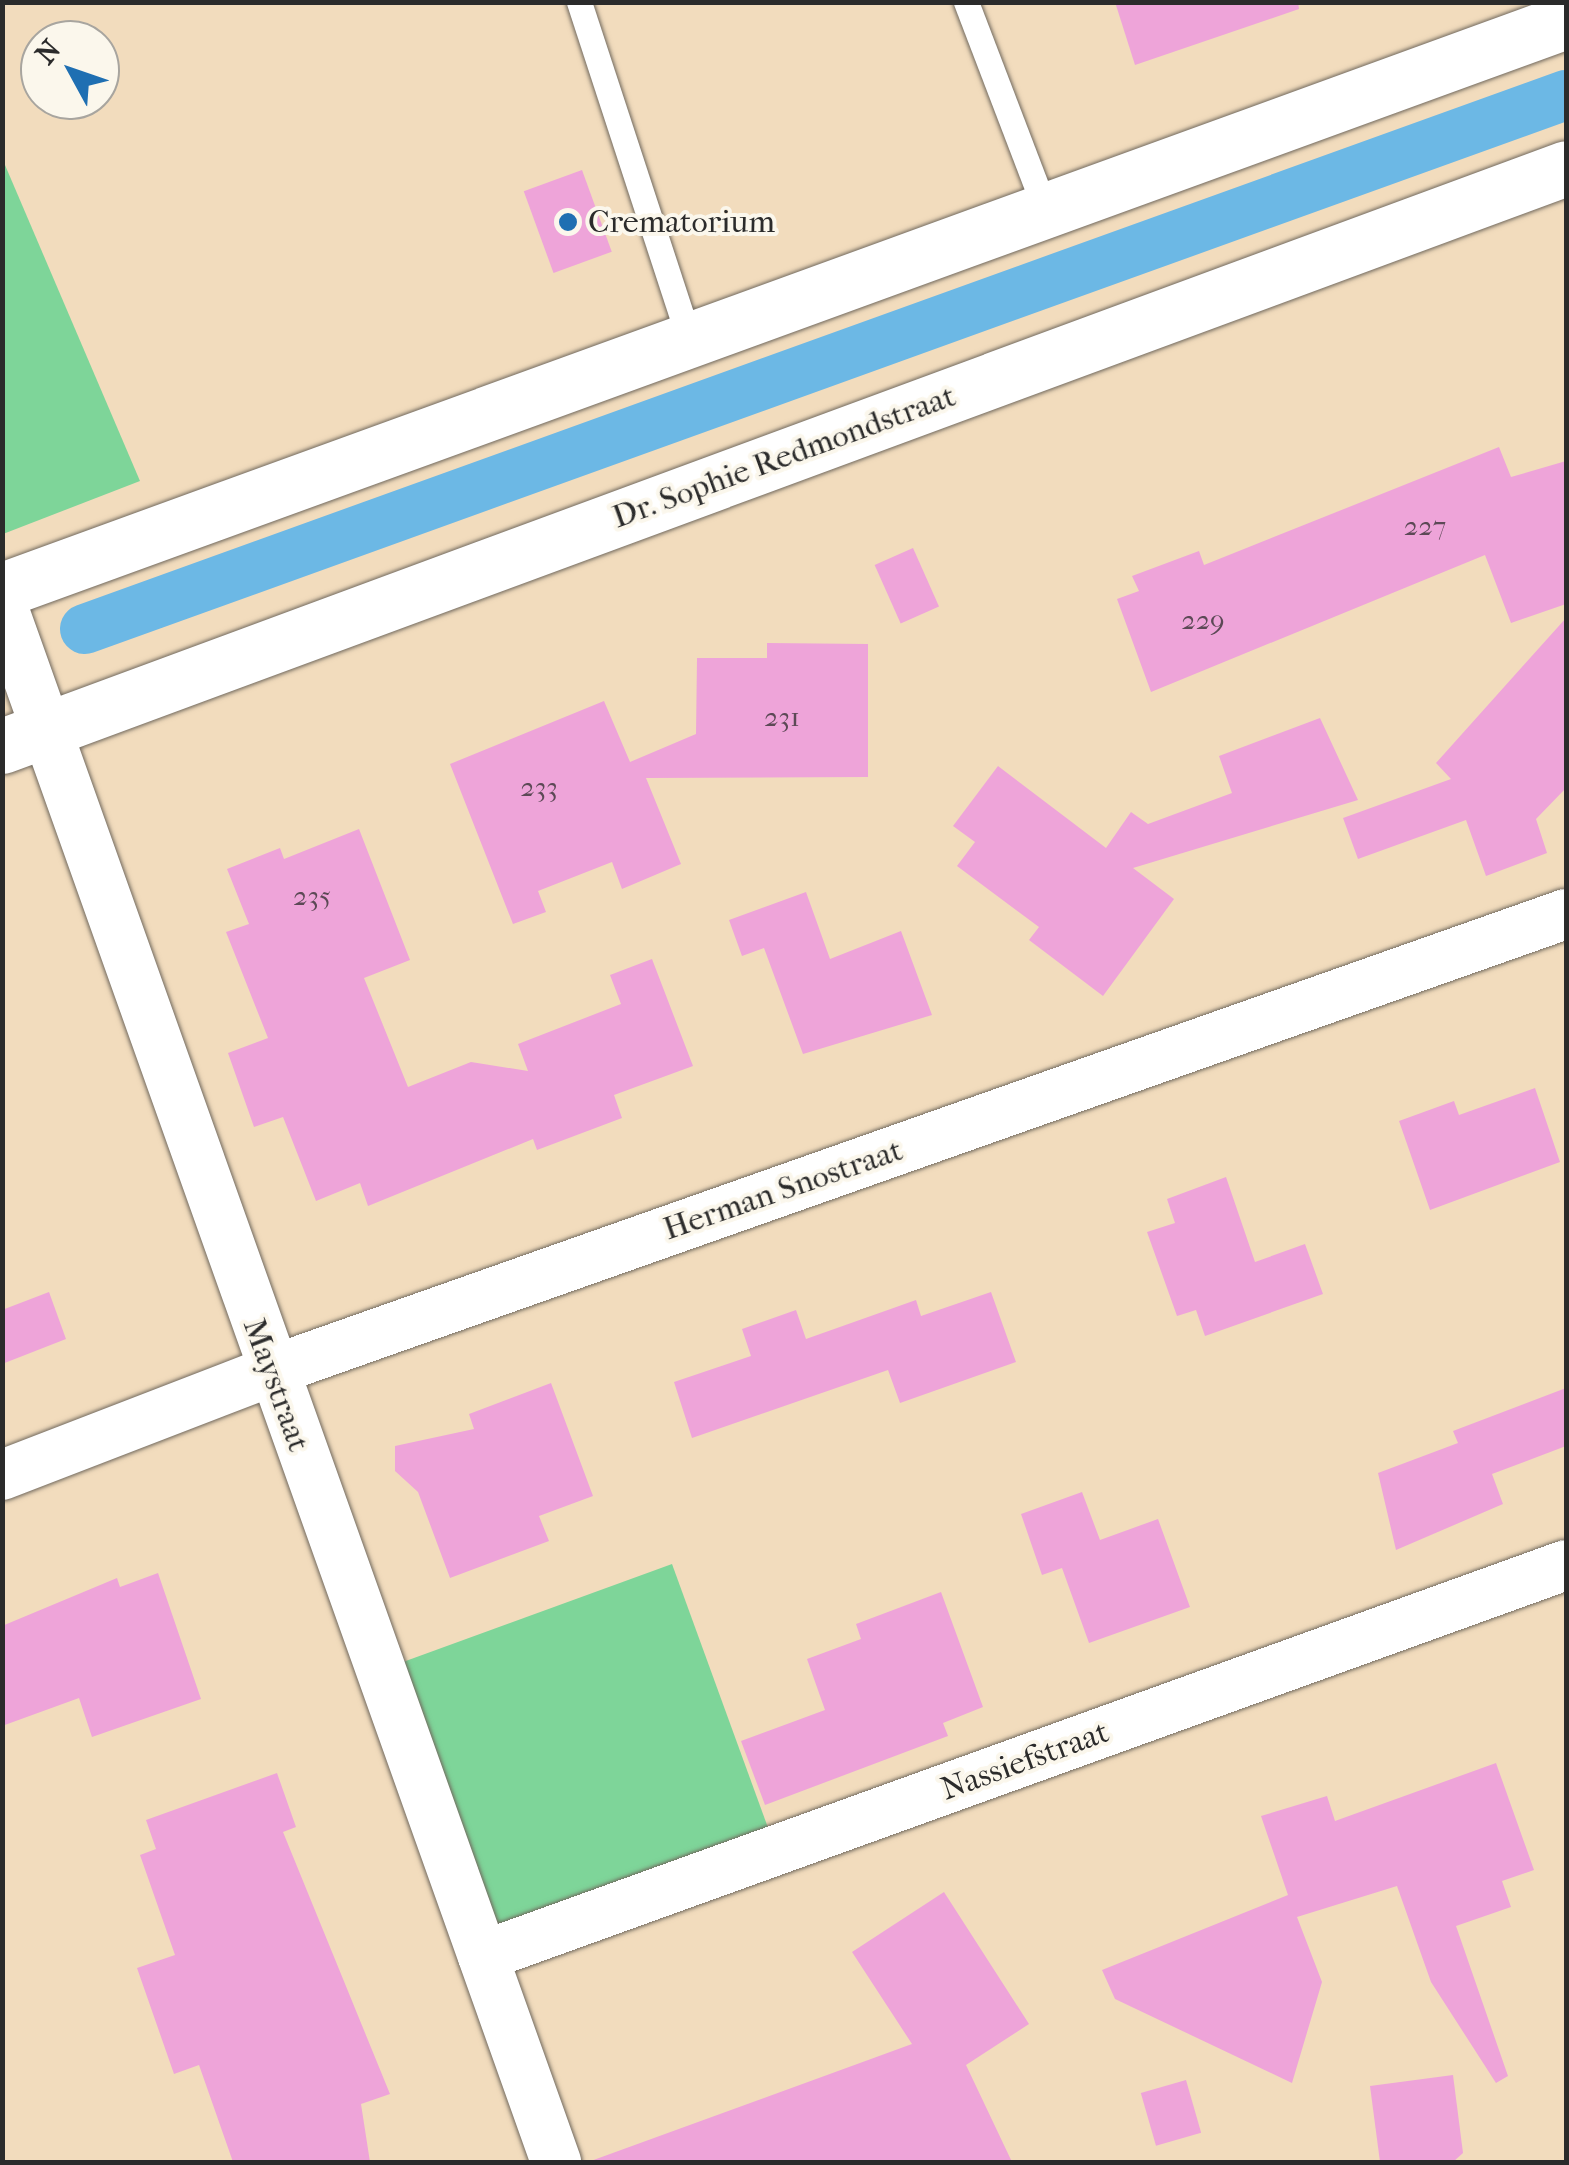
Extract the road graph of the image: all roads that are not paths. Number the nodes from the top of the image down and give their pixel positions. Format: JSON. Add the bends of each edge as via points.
{"nodes":[{"id":1,"x":579,"y":2,"type":"edge"},
{"id":2,"x":966,"y":2,"type":"edge"},
{"id":3,"x":1566,"y":22,"type":"edge"},
{"id":4,"x":1566,"y":168,"type":"edge"},
{"id":5,"x":1046,"y":212,"type":"junction"},
{"id":6,"x":690,"y":341,"type":"junction"},
{"id":7,"x":2,"y":590,"type":"edge"},
{"id":8,"x":2,"y":605,"type":"edge"},
{"id":9,"x":25,"y":737,"type":"edge"},
{"id":10,"x":1566,"y":914,"type":"edge"},
{"id":11,"x":270,"y":1370,"type":"junction"},
{"id":12,"x":2,"y":1476,"type":"edge"},
{"id":13,"x":1566,"y":1565,"type":"edge"},
{"id":14,"x":483,"y":1956,"type":"junction"},
{"id":15,"x":556,"y":2162,"type":"edge"}],
"edges":[{"from":1,"to":6,"type":"lane"},
{"from":2,"to":5,"type":"lane"},
{"from":3,"to":5,"type":"street"},
{"from":4,"to":9,"type":"street","name":"Dr. Sophie Redmondstraat"},
{"from":5,"to":6,"type":"street"},
{"from":6,"to":7,"type":"street"},
{"from":8,"to":9,"type":"street","name":"Maystraat"},
{"from":9,"to":11,"type":"street","name":"Maystraat"},
{"from":10,"to":11,"type":"street","name":"Herman Snostraat"},
{"from":11,"to":12,"type":"street","name":"Herman Snostraat"},
{"from":11,"to":14,"type":"street","name":"Maystraat"},
{"from":13,"to":14,"type":"street","name":"Nassiefstraat"},
{"from":14,"to":15,"type":"street","name":"Maystraat"}]}
